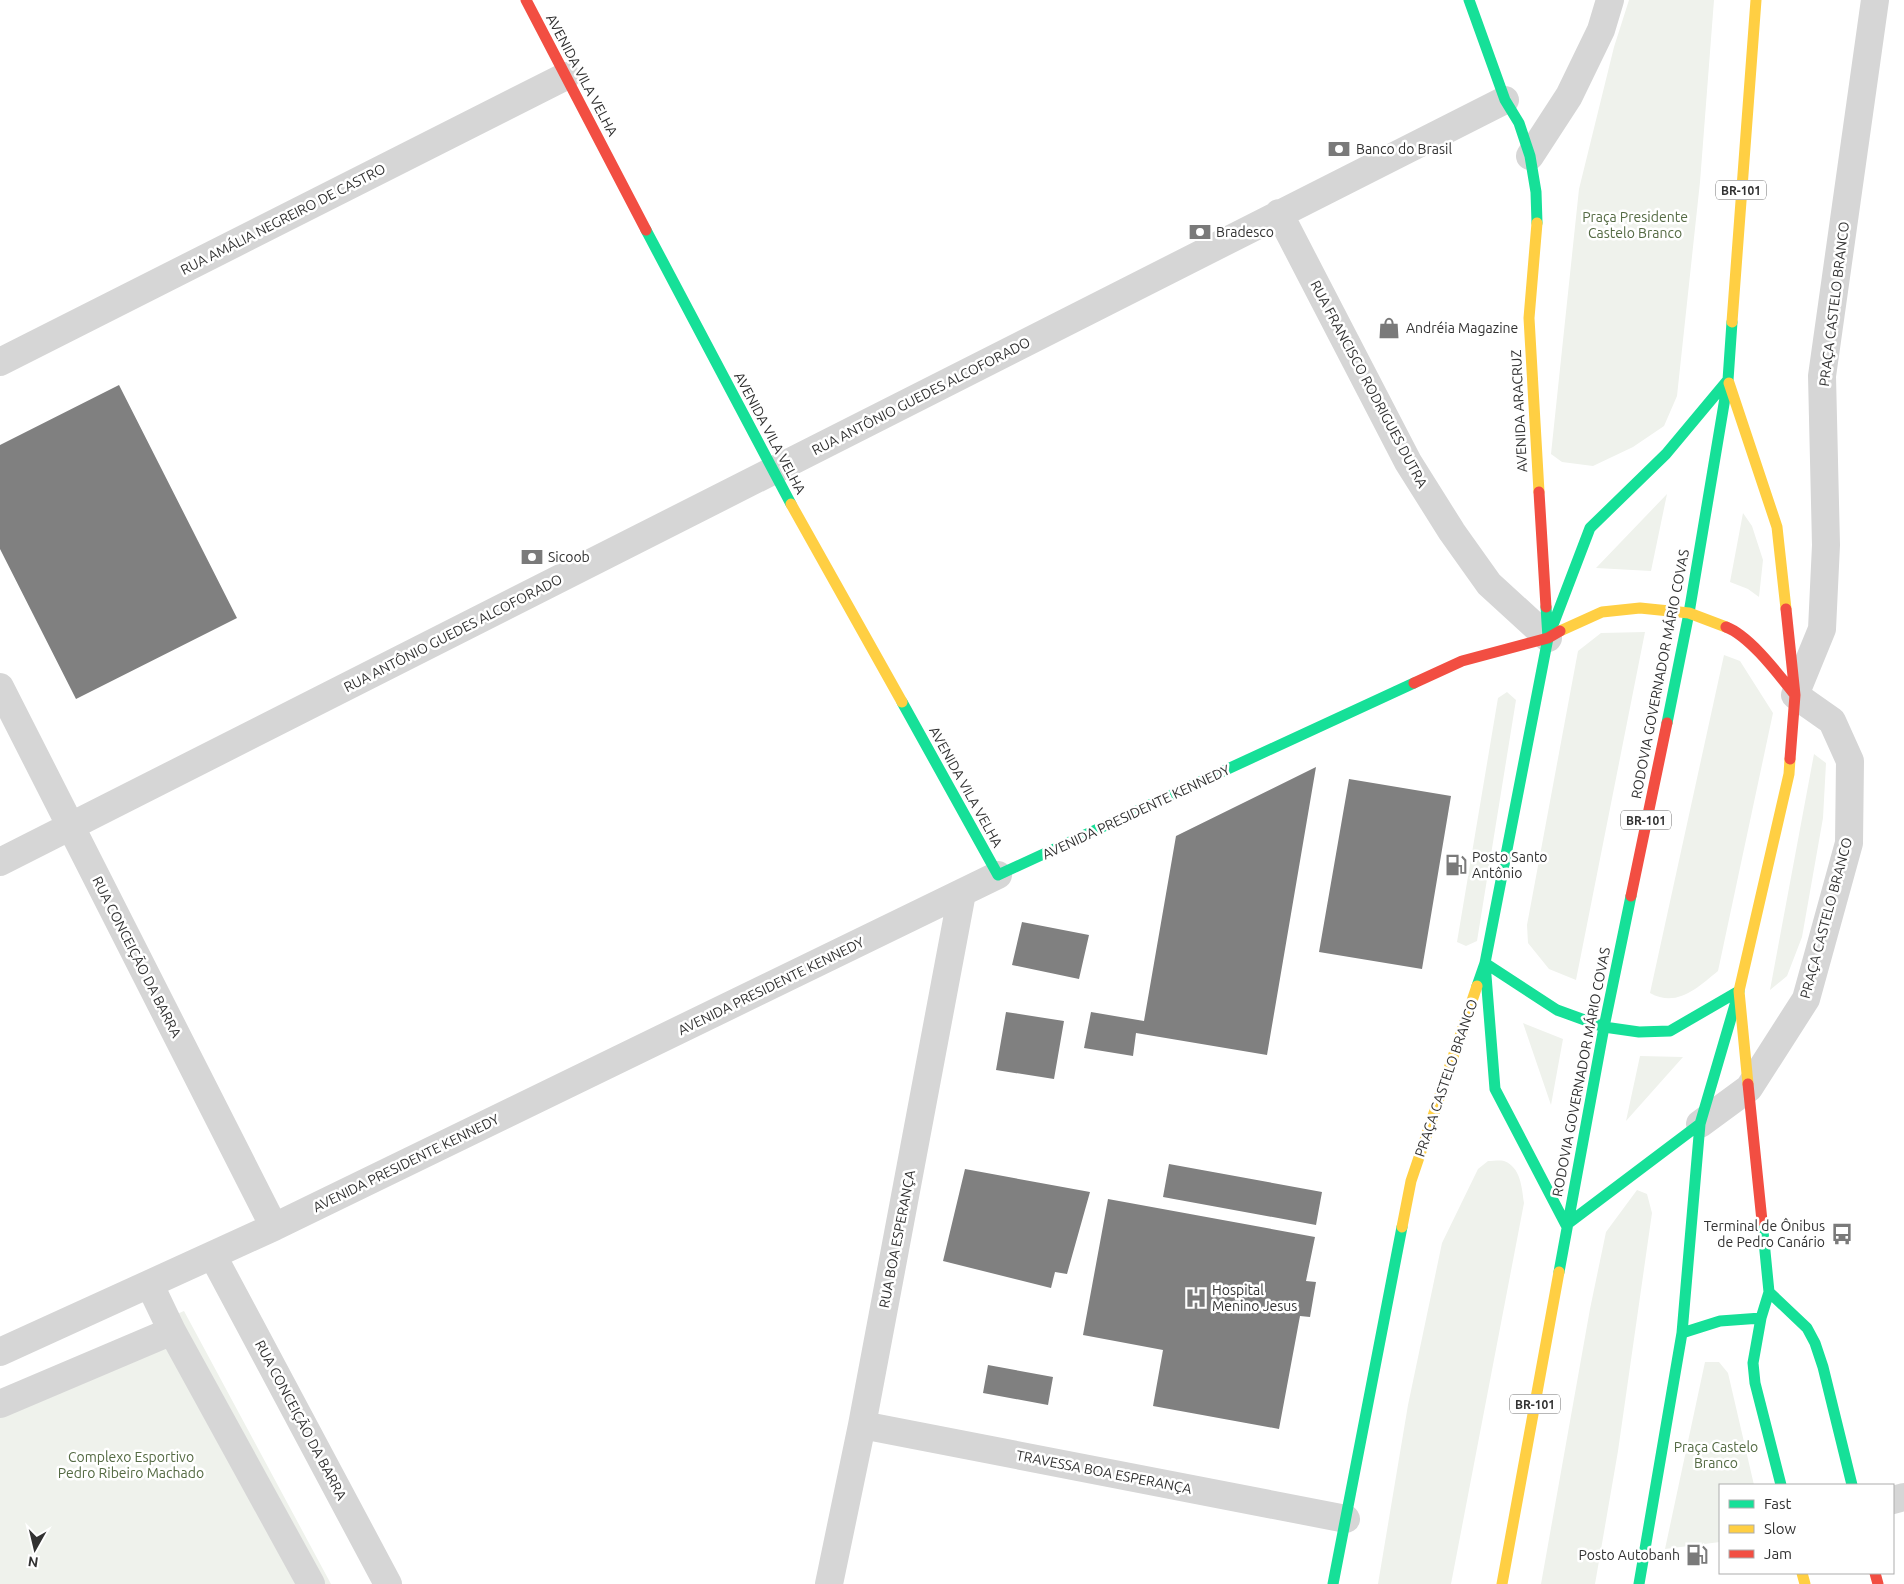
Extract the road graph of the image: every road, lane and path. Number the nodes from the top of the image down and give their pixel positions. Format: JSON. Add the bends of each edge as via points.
{"nodes":[{"id":1,"x":526,"y":0,"type":"edge"},
{"id":2,"x":1468,"y":0,"type":"edge"},
{"id":3,"x":1610,"y":0,"type":"edge"},
{"id":4,"x":1756,"y":0,"type":"edge"},
{"id":5,"x":1875,"y":0,"type":"edge"},
{"id":6,"x":566,"y":76,"type":"junction"},
{"id":7,"x":1505,"y":100,"type":"junction"},
{"id":8,"x":1530,"y":156,"type":"junction"},
{"id":9,"x":1280,"y":213,"type":"junction"},
{"id":10,"x":0,"y":362,"type":"edge"},
{"id":11,"x":1728,"y":380,"type":"junction"},
{"id":12,"x":773,"y":472,"type":"junction"},
{"id":13,"x":1689,"y":613,"type":"junction"},
{"id":14,"x":1548,"y":638,"type":"junction"},
{"id":15,"x":0,"y":687,"type":"edge"},
{"id":16,"x":1795,"y":695,"type":"junction"},
{"id":17,"x":72,"y":826,"type":"junction"},
{"id":18,"x":0,"y":862,"type":"edge"},
{"id":19,"x":998,"y":875,"type":"junction"},
{"id":20,"x":962,"y":893,"type":"junction"},
{"id":21,"x":1485,"y":963,"type":"junction"},
{"id":22,"x":1739,"y":991,"type":"junction"},
{"id":23,"x":1604,"y":1027,"type":"junction"},
{"id":24,"x":1749,"y":1088,"type":"junction"},
{"id":25,"x":1700,"y":1124,"type":"junction"},
{"id":26,"x":1566,"y":1225,"type":"junction"},
{"id":27,"x":274,"y":1227,"type":"junction"},
{"id":28,"x":213,"y":1256,"type":"junction"},
{"id":29,"x":150,"y":1285,"type":"junction"},
{"id":30,"x":1769,"y":1292,"type":"junction"},
{"id":31,"x":1761,"y":1318,"type":"junction"},
{"id":32,"x":172,"y":1331,"type":"junction"},
{"id":33,"x":1682,"y":1332,"type":"junction"},
{"id":34,"x":0,"y":1352,"type":"edge"},
{"id":35,"x":0,"y":1404,"type":"edge"},
{"id":36,"x":862,"y":1425,"type":"junction"},
{"id":37,"x":1781,"y":1484,"type":"edge"},
{"id":38,"x":1852,"y":1484,"type":"edge"},
{"id":39,"x":1346,"y":1519,"type":"junction"},
{"id":40,"x":311,"y":1584,"type":"edge"},
{"id":41,"x":388,"y":1584,"type":"edge"},
{"id":42,"x":829,"y":1584,"type":"edge"},
{"id":43,"x":1334,"y":1584,"type":"edge"},
{"id":44,"x":1502,"y":1584,"type":"edge"},
{"id":45,"x":1639,"y":1584,"type":"edge"}],
"edges":[{"from":1,"to":6,"type":"main road","name":"AVENIDA VILA VELHA"},
{"from":2,"to":7,"type":"main road","name":"AVENIDA ARACRUZ"},
{"from":3,"to":8,"type":"street","via":[[1601,30],[1569,96]]},
{"from":4,"to":11,"type":"main road","name":"RODOVIA GOVERNADOR MÁRIO COVAS","number":"BR-101"},
{"from":5,"to":16,"type":"street","name":"PRAÇA CASTELO BRANCO","via":[[1822,376],[1826,545],[1822,629]]},
{"from":6,"to":10,"type":"street","name":"RUA AMÁLIA NEGREIRO DE CASTRO"},
{"from":6,"to":12,"type":"main road","name":"AVENIDA VILA VELHA"},
{"from":7,"to":8,"type":"main road","name":"AVENIDA ARACRUZ","via":[[1519,123]]},
{"from":7,"to":9,"type":"street","name":"RUA ANTÔNIO GUEDES ALCOFORADO"},
{"from":8,"to":14,"type":"main road","name":"AVENIDA ARACRUZ","via":[[1537,227],[1529,318]]},
{"from":9,"to":12,"type":"street","name":"RUA ANTÔNIO GUEDES ALCOFORADO"},
{"from":9,"to":14,"type":"street","name":"RUA FRANCISCO RODRIGUES DUTRA","via":[[1408,462],[1452,532],[1489,584]]},
{"from":11,"to":13,"type":"main road","name":"RODOVIA GOVERNADOR MÁRIO COVAS","number":"BR-101"},
{"from":11,"to":14,"type":"main road","via":[[1666,454],[1590,528]]},
{"from":11,"to":16,"type":"main road","via":[[1777,527]]},
{"from":12,"to":17,"type":"street","name":"RUA ANTÔNIO GUEDES ALCOFORADO"},
{"from":12,"to":19,"type":"main road","name":"AVENIDA VILA VELHA"},
{"from":13,"to":14,"type":"main road","name":"AVENIDA PRESIDENTE KENNEDY","via":[[1640,608],[1602,612]]},
{"from":13,"to":16,"type":"main road","name":"AVENIDA PRESIDENTE KENNEDY","via":[[1734,630],[1765,659]]},
{"from":13,"to":23,"type":"main road","name":"RODOVIA GOVERNADOR MÁRIO COVAS","number":"BR-101"},
{"from":14,"to":19,"type":"main road","name":"AVENIDA PRESIDENTE KENNEDY","via":[[1462,662]]},
{"from":14,"to":21,"type":"main road","name":"PRAÇA CASTELO BRANCO"},
{"from":15,"to":17,"type":"street","name":"RUA CONCEIÇÃO DA BARRA"},
{"from":16,"to":22,"type":"main road","name":"PRAÇA CASTELO BRANCO","via":[[1789,774]]},
{"from":16,"to":24,"type":"street","name":"PRAÇA CASTELO BRANCO","via":[[1832,721],[1850,761],[1848,843],[1806,1000]]},
{"from":17,"to":18,"type":"street","name":"RUA ANTÔNIO GUEDES ALCOFORADO"},
{"from":17,"to":27,"type":"street","name":"RUA CONCEIÇÃO DA BARRA"},
{"from":19,"to":20,"type":"street","name":"AVENIDA PRESIDENTE KENNEDY"},
{"from":20,"to":27,"type":"street","name":"AVENIDA PRESIDENTE KENNEDY"},
{"from":20,"to":36,"type":"street","name":"RUA BOA ESPERANÇA"},
{"from":21,"to":23,"type":"main road","via":[[1557,1010]]},
{"from":21,"to":26,"type":"main road","via":[[1495,1089]]},
{"from":21,"to":39,"type":"main road","name":"PRAÇA CASTELO BRANCO","via":[[1410,1181]]},
{"from":22,"to":23,"type":"main road","via":[[1670,1031],[1639,1032]]},
{"from":22,"to":24,"type":"main road","name":"PRAÇA CASTELO BRANCO"},
{"from":22,"to":25,"type":"main road"},
{"from":23,"to":26,"type":"main road","name":"RODOVIA GOVERNADOR MÁRIO COVAS","number":"BR-101"},
{"from":24,"to":25,"type":"street","name":"PRAÇA CASTELO BRANCO"},
{"from":24,"to":30,"type":"main road","name":"PRAÇA CASTELO BRANCO"},
{"from":25,"to":26,"type":"main road"},
{"from":25,"to":33,"type":"main road"},
{"from":26,"to":44,"type":"main road","name":"RODOVIA GOVERNADOR MÁRIO COVAS","number":"BR-101"},
{"from":27,"to":28,"type":"street","name":"AVENIDA PRESIDENTE KENNEDY"},
{"from":28,"to":29,"type":"street","name":"AVENIDA PRESIDENTE KENNEDY"},
{"from":28,"to":41,"type":"street","name":"RUA CONCEIÇÃO DA BARRA"},
{"from":29,"to":32,"type":"street"},
{"from":29,"to":34,"type":"street","name":"AVENIDA PRESIDENTE KENNEDY"},
{"from":30,"to":31,"type":"main road"},
{"from":30,"to":38,"type":"main road","via":[[1807,1328],[1815,1343]]},
{"from":31,"to":33,"type":"main road","via":[[1734,1317]]},
{"from":31,"to":37,"type":"main road","via":[[1753,1363],[1755,1382]]},
{"from":32,"to":35,"type":"street"},
{"from":32,"to":40,"type":"street"},
{"from":33,"to":45,"type":"main road"},
{"from":36,"to":39,"type":"street","name":"TRAVESSA BOA ESPERANÇA"},
{"from":36,"to":42,"type":"street","name":"RUA BOA ESPERANÇA"},
{"from":39,"to":43,"type":"main road","name":"PRAÇA CASTELO BRANCO"}]}
